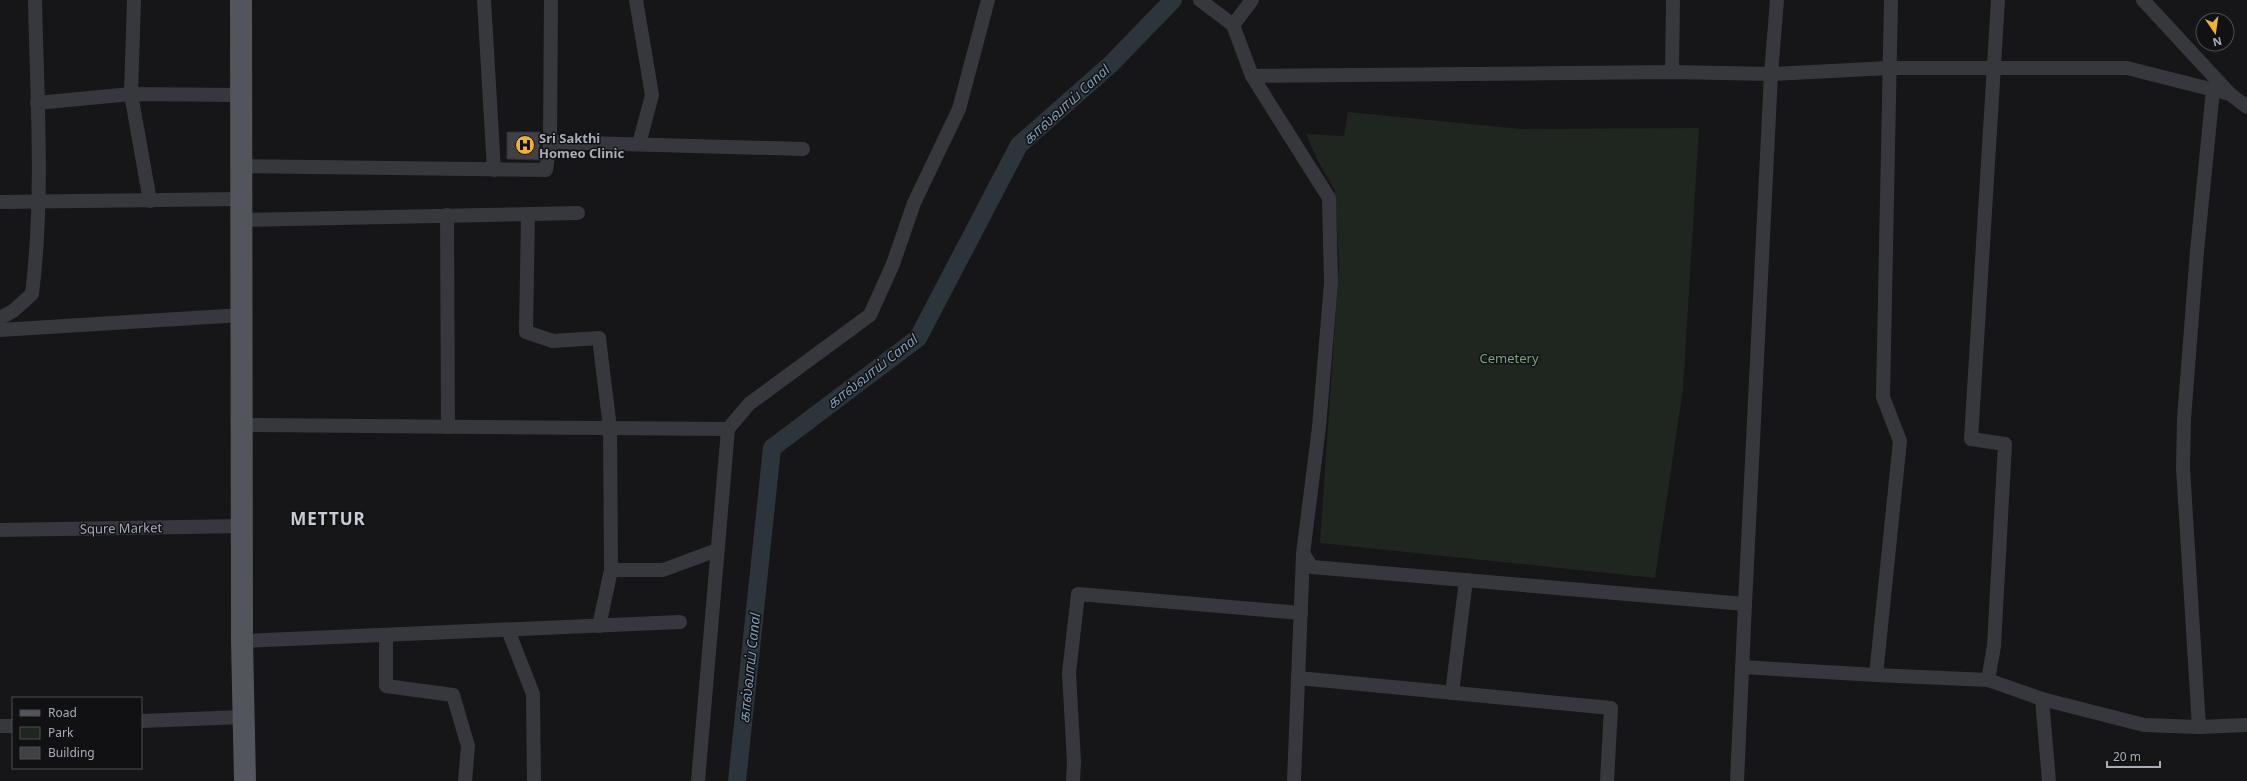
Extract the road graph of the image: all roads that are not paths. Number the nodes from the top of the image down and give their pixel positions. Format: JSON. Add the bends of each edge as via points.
{"nodes":[{"id":1,"x":35,"y":0,"type":"edge"},
{"id":2,"x":134,"y":0,"type":"edge"},
{"id":3,"x":241,"y":0,"type":"edge"},
{"id":4,"x":484,"y":0,"type":"edge"},
{"id":5,"x":551,"y":0,"type":"edge"},
{"id":6,"x":636,"y":0,"type":"edge"},
{"id":7,"x":988,"y":0,"type":"edge"},
{"id":8,"x":1200,"y":0,"type":"edge"},
{"id":9,"x":1252,"y":0,"type":"edge"},
{"id":10,"x":1673,"y":0,"type":"edge"},
{"id":11,"x":1777,"y":0,"type":"edge"},
{"id":12,"x":1891,"y":0,"type":"edge"},
{"id":13,"x":1998,"y":0,"type":"edge"},
{"id":14,"x":2143,"y":0,"type":"edge"},
{"id":15,"x":1233,"y":25,"type":"junction"},
{"id":16,"x":1994,"y":67,"type":"junction"},
{"id":17,"x":1889,"y":68,"type":"junction"},
{"id":18,"x":1672,"y":72,"type":"junction"},
{"id":19,"x":1771,"y":74,"type":"junction"},
{"id":20,"x":1252,"y":76,"type":"junction"},
{"id":21,"x":2213,"y":90,"type":"junction"},
{"id":22,"x":132,"y":94,"type":"junction"},
{"id":23,"x":2230,"y":94,"type":"junction"},
{"id":24,"x":242,"y":95,"type":"junction"},
{"id":25,"x":37,"y":103,"type":"junction"},
{"id":26,"x":2247,"y":107,"type":"edge"},
{"id":27,"x":550,"y":142,"type":"junction"},
{"id":28,"x":639,"y":144,"type":"junction"},
{"id":29,"x":803,"y":149,"type":"dead end"},
{"id":30,"x":242,"y":166,"type":"junction"},
{"id":31,"x":494,"y":170,"type":"junction"},
{"id":32,"x":150,"y":201,"type":"junction"},
{"id":33,"x":0,"y":202,"type":"edge"},
{"id":34,"x":39,"y":203,"type":"junction"},
{"id":35,"x":242,"y":210,"type":"junction"},
{"id":36,"x":578,"y":213,"type":"dead end"},
{"id":37,"x":528,"y":214,"type":"junction"},
{"id":38,"x":447,"y":216,"type":"junction"},
{"id":39,"x":242,"y":315,"type":"junction"},
{"id":40,"x":0,"y":318,"type":"edge"},
{"id":41,"x":0,"y":330,"type":"edge"},
{"id":42,"x":242,"y":425,"type":"junction"},
{"id":43,"x":448,"y":427,"type":"junction"},
{"id":44,"x":610,"y":428,"type":"junction"},
{"id":45,"x":728,"y":429,"type":"junction"},
{"id":46,"x":242,"y":526,"type":"junction"},
{"id":47,"x":0,"y":530,"type":"edge"},
{"id":48,"x":717,"y":550,"type":"junction"},
{"id":49,"x":1303,"y":554,"type":"junction"},
{"id":50,"x":611,"y":570,"type":"junction"},
{"id":51,"x":1466,"y":580,"type":"junction"},
{"id":52,"x":1745,"y":604,"type":"junction"},
{"id":53,"x":1301,"y":612,"type":"junction"},
{"id":54,"x":680,"y":622,"type":"dead end"},
{"id":55,"x":599,"y":626,"type":"junction"},
{"id":56,"x":508,"y":630,"type":"junction"},
{"id":57,"x":386,"y":635,"type":"junction"},
{"id":58,"x":242,"y":641,"type":"junction"},
{"id":59,"x":1742,"y":666,"type":"junction"},
{"id":60,"x":1876,"y":675,"type":"junction"},
{"id":61,"x":1298,"y":678,"type":"junction"},
{"id":62,"x":1988,"y":680,"type":"junction"},
{"id":63,"x":1452,"y":693,"type":"junction"},
{"id":64,"x":2042,"y":699,"type":"junction"},
{"id":65,"x":243,"y":717,"type":"junction"},
{"id":66,"x":142,"y":721,"type":"edge"},
{"id":67,"x":2247,"y":725,"type":"edge"},
{"id":68,"x":0,"y":726,"type":"edge"},
{"id":69,"x":12,"y":726,"type":"edge"},
{"id":70,"x":2199,"y":727,"type":"junction"},
{"id":71,"x":245,"y":781,"type":"edge"},
{"id":72,"x":466,"y":781,"type":"edge"},
{"id":73,"x":534,"y":781,"type":"edge"},
{"id":74,"x":698,"y":781,"type":"edge"},
{"id":75,"x":1073,"y":781,"type":"edge"},
{"id":76,"x":1294,"y":781,"type":"edge"},
{"id":77,"x":1607,"y":781,"type":"edge"},
{"id":78,"x":1738,"y":781,"type":"edge"},
{"id":79,"x":2049,"y":781,"type":"edge"}],
"edges":[{"from":1,"to":25,"type":"street"},
{"from":2,"to":22,"type":"street"},
{"from":3,"to":24,"type":"main road"},
{"from":4,"to":31,"type":"street"},
{"from":5,"to":27,"type":"street"},
{"from":6,"to":28,"type":"street","via":[[652,95]]},
{"from":7,"to":45,"type":"street","via":[[959,109],[914,203],[893,264],[870,315],[748,404]]},
{"from":8,"to":15,"type":"street"},
{"from":9,"to":15,"type":"street"},
{"from":10,"to":18,"type":"street"},
{"from":11,"to":19,"type":"street"},
{"from":12,"to":17,"type":"street"},
{"from":13,"to":16,"type":"street"},
{"from":14,"to":23,"type":"street"},
{"from":15,"to":20,"type":"street"},
{"from":16,"to":17,"type":"street"},
{"from":16,"to":21,"type":"street","via":[[2127,68]]},
{"from":16,"to":62,"type":"street","via":[[1971,439],[2005,444],[1994,646]]},
{"from":17,"to":19,"type":"street"},
{"from":17,"to":60,"type":"street","via":[[1883,397],[1900,441]]},
{"from":18,"to":19,"type":"street"},
{"from":18,"to":20,"type":"street"},
{"from":19,"to":52,"type":"street"},
{"from":20,"to":49,"type":"street","via":[[1329,198],[1331,283],[1319,427]]},
{"from":21,"to":23,"type":"street"},
{"from":21,"to":70,"type":"street","via":[[2196,251],[2184,418],[2183,468]]},
{"from":22,"to":24,"type":"street"},
{"from":22,"to":25,"type":"street"},
{"from":22,"to":32,"type":"street"},
{"from":23,"to":26,"type":"street"},
{"from":24,"to":30,"type":"main road"},
{"from":25,"to":34,"type":"street"},
{"from":27,"to":28,"type":"street"},
{"from":27,"to":31,"type":"street","via":[[546,170]]},
{"from":28,"to":29,"type":"street"},
{"from":30,"to":31,"type":"street"},
{"from":30,"to":35,"type":"main road"},
{"from":32,"to":34,"type":"street"},
{"from":32,"to":35,"type":"street"},
{"from":33,"to":34,"type":"street"},
{"from":34,"to":40,"type":"street","via":[[32,294],[13,311]]},
{"from":35,"to":38,"type":"street"},
{"from":35,"to":39,"type":"main road"},
{"from":36,"to":37,"type":"street"},
{"from":37,"to":38,"type":"street"},
{"from":37,"to":44,"type":"street","via":[[526,332],[553,341],[598,338]]},
{"from":38,"to":43,"type":"street"},
{"from":39,"to":41,"type":"street"},
{"from":39,"to":42,"type":"main road"},
{"from":42,"to":43,"type":"street"},
{"from":42,"to":46,"type":"main road"},
{"from":43,"to":44,"type":"street"},
{"from":44,"to":45,"type":"street"},
{"from":44,"to":50,"type":"street"},
{"from":45,"to":48,"type":"street"},
{"from":46,"to":47,"type":"street","name":"Squre Market"},
{"from":46,"to":58,"type":"main road"},
{"from":48,"to":50,"type":"street","via":[[663,570]]},
{"from":48,"to":74,"type":"street"},
{"from":49,"to":51,"type":"street","via":[[1312,567]]},
{"from":49,"to":53,"type":"street"},
{"from":50,"to":55,"type":"street"},
{"from":51,"to":52,"type":"street"},
{"from":51,"to":63,"type":"street"},
{"from":52,"to":59,"type":"street"},
{"from":53,"to":61,"type":"street"},
{"from":53,"to":75,"type":"street","via":[[1078,594],[1069,673]]},
{"from":54,"to":55,"type":"street"},
{"from":55,"to":56,"type":"street"},
{"from":56,"to":57,"type":"street"},
{"from":56,"to":73,"type":"street","via":[[533,694]]},
{"from":57,"to":58,"type":"street"},
{"from":57,"to":72,"type":"street","via":[[386,686],[453,695],[468,746]]},
{"from":58,"to":65,"type":"main road"},
{"from":59,"to":60,"type":"street"},
{"from":59,"to":78,"type":"street"},
{"from":60,"to":62,"type":"street"},
{"from":61,"to":63,"type":"street"},
{"from":61,"to":76,"type":"street"},
{"from":62,"to":64,"type":"street"},
{"from":63,"to":77,"type":"street","via":[[1611,708]]},
{"from":64,"to":70,"type":"street","via":[[2144,725]]},
{"from":64,"to":79,"type":"street"},
{"from":65,"to":66,"type":"street"},
{"from":65,"to":71,"type":"main road"},
{"from":67,"to":70,"type":"street"},
{"from":68,"to":69,"type":"street"}]}
